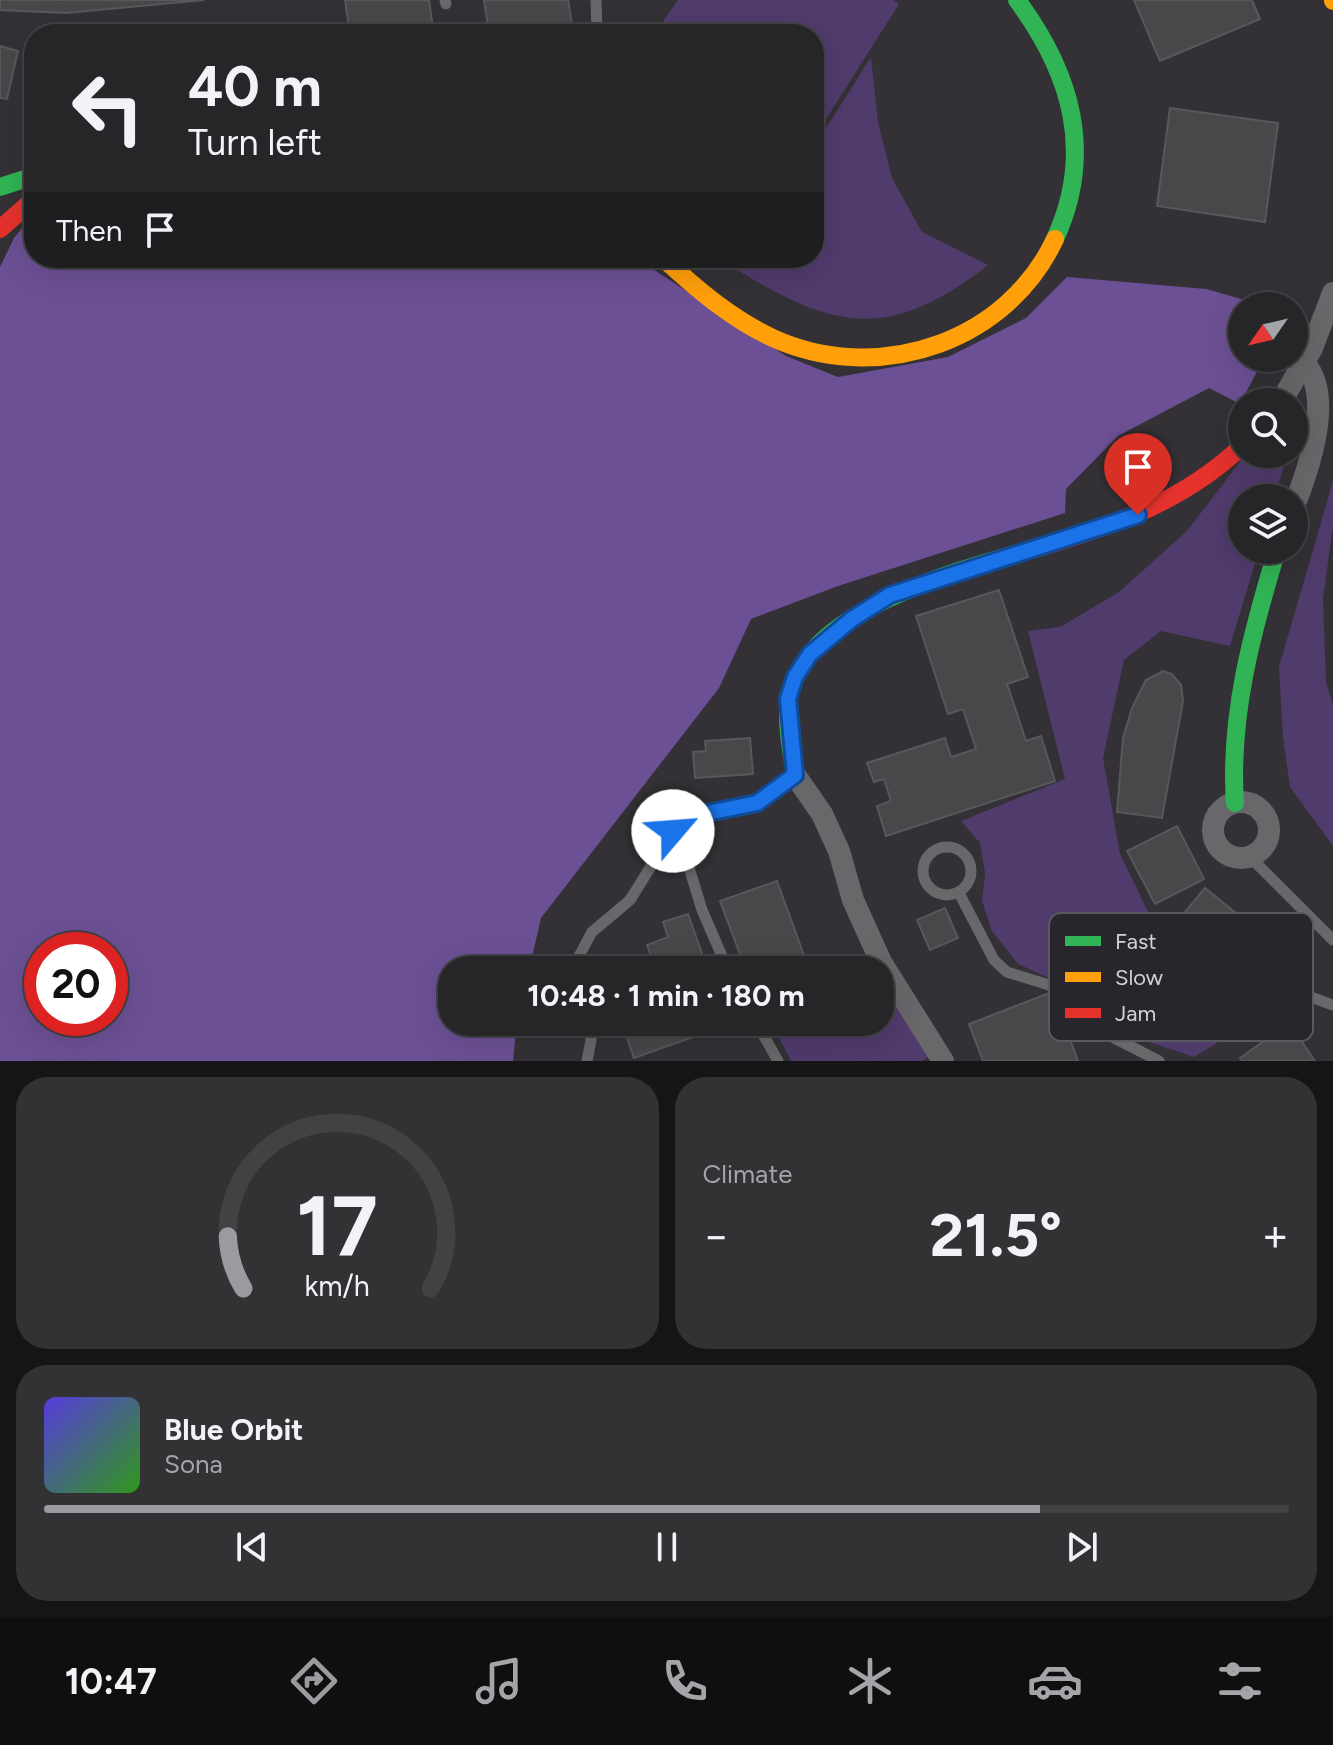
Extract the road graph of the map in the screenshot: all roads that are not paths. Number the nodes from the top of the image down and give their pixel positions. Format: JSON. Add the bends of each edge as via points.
{"nodes":[{"id":1,"x":596,"y":0,"type":"edge"},
{"id":2,"x":1009,"y":4,"type":"edge"},
{"id":3,"x":597,"y":24,"type":"edge"},
{"id":4,"x":24,"y":179,"type":"edge"},
{"id":5,"x":0,"y":187,"type":"edge"},
{"id":6,"x":24,"y":208,"type":"edge"},
{"id":7,"x":0,"y":229,"type":"edge"},
{"id":8,"x":675,"y":268,"type":"edge"},
{"id":9,"x":694,"y":268,"type":"edge"},
{"id":10,"x":1333,"y":293,"type":"edge"},
{"id":11,"x":1308,"y":356,"type":"edge"},
{"id":12,"x":1308,"y":368,"type":"edge"},
{"id":13,"x":1228,"y":458,"type":"edge"},
{"id":14,"x":1301,"y":484,"type":"edge"},
{"id":15,"x":1273,"y":564,"type":"edge"},
{"id":16,"x":795,"y":775,"type":"junction"},
{"id":17,"x":1235,"y":803,"type":"junction"},
{"id":18,"x":677,"y":828,"type":"junction"},
{"id":19,"x":1250,"y":857,"type":"junction"},
{"id":20,"x":959,"y":893,"type":"junction"},
{"id":21,"x":1306,"y":913,"type":"edge"},
{"id":22,"x":1313,"y":920,"type":"edge"},
{"id":23,"x":1333,"y":940,"type":"edge"},
{"id":24,"x":579,"y":956,"type":"edge"},
{"id":25,"x":722,"y":956,"type":"edge"},
{"id":26,"x":1049,"y":985,"type":"edge"},
{"id":27,"x":1313,"y":998,"type":"edge"},
{"id":28,"x":1333,"y":1005,"type":"edge"},
{"id":29,"x":590,"y":1036,"type":"edge"},
{"id":30,"x":764,"y":1036,"type":"edge"},
{"id":31,"x":1120,"y":1041,"type":"edge"},
{"id":32,"x":587,"y":1061,"type":"edge"},
{"id":33,"x":778,"y":1061,"type":"edge"},
{"id":34,"x":943,"y":1061,"type":"edge"},
{"id":35,"x":1159,"y":1061,"type":"edge"}],
"edges":[{"from":1,"to":3,"type":"lane"},
{"from":2,"to":8,"type":"street","via":[[1038,28],[1059,68],[1068,91],[1075,155],[1067,212],[1055,246],[1038,277],[1012,304],[955,340],[863,357],[803,349],[753,327]]},
{"from":2,"to":9,"type":"street","via":[[1046,82],[1058,138],[1051,206],[1030,257],[997,294],[975,310],[926,331],[897,338],[851,338],[785,322]]},
{"from":4,"to":5,"type":"street"},
{"from":6,"to":7,"type":"street"},
{"from":10,"to":11,"type":"street"},
{"from":12,"to":14,"type":"street","via":[[1323,386],[1325,406]]},
{"from":13,"to":16,"type":"street","via":[[1202,481],[1138,515],[890,595],[852,619],[810,654],[795,677],[788,699]]},
{"from":15,"to":17,"type":"street","via":[[1235,740]]},
{"from":16,"to":18,"type":"lane","via":[[757,803],[693,816]]},
{"from":16,"to":34,"type":"street","via":[[828,826],[881,962]]},
{"from":17,"to":19,"type":"street","via":[[1254,805],[1268,826],[1265,845]]},
{"from":17,"to":19,"type":"street","via":[[1214,822],[1216,842],[1229,856]]},
{"from":18,"to":24,"type":"lane","via":[[630,900],[592,932]]},
{"from":18,"to":25,"type":"lane"},
{"from":19,"to":21,"type":"lane"},
{"from":20,"to":20,"type":"lane","via":[[971,873],[967,857],[955,848],[938,848],[926,858],[925,881],[943,895]]},
{"from":20,"to":26,"type":"lane","via":[[994,960],[1007,972]]},
{"from":22,"to":23,"type":"lane"},
{"from":27,"to":28,"type":"lane"},
{"from":29,"to":32,"type":"lane"},
{"from":30,"to":33,"type":"lane"},
{"from":31,"to":35,"type":"lane"}]}
